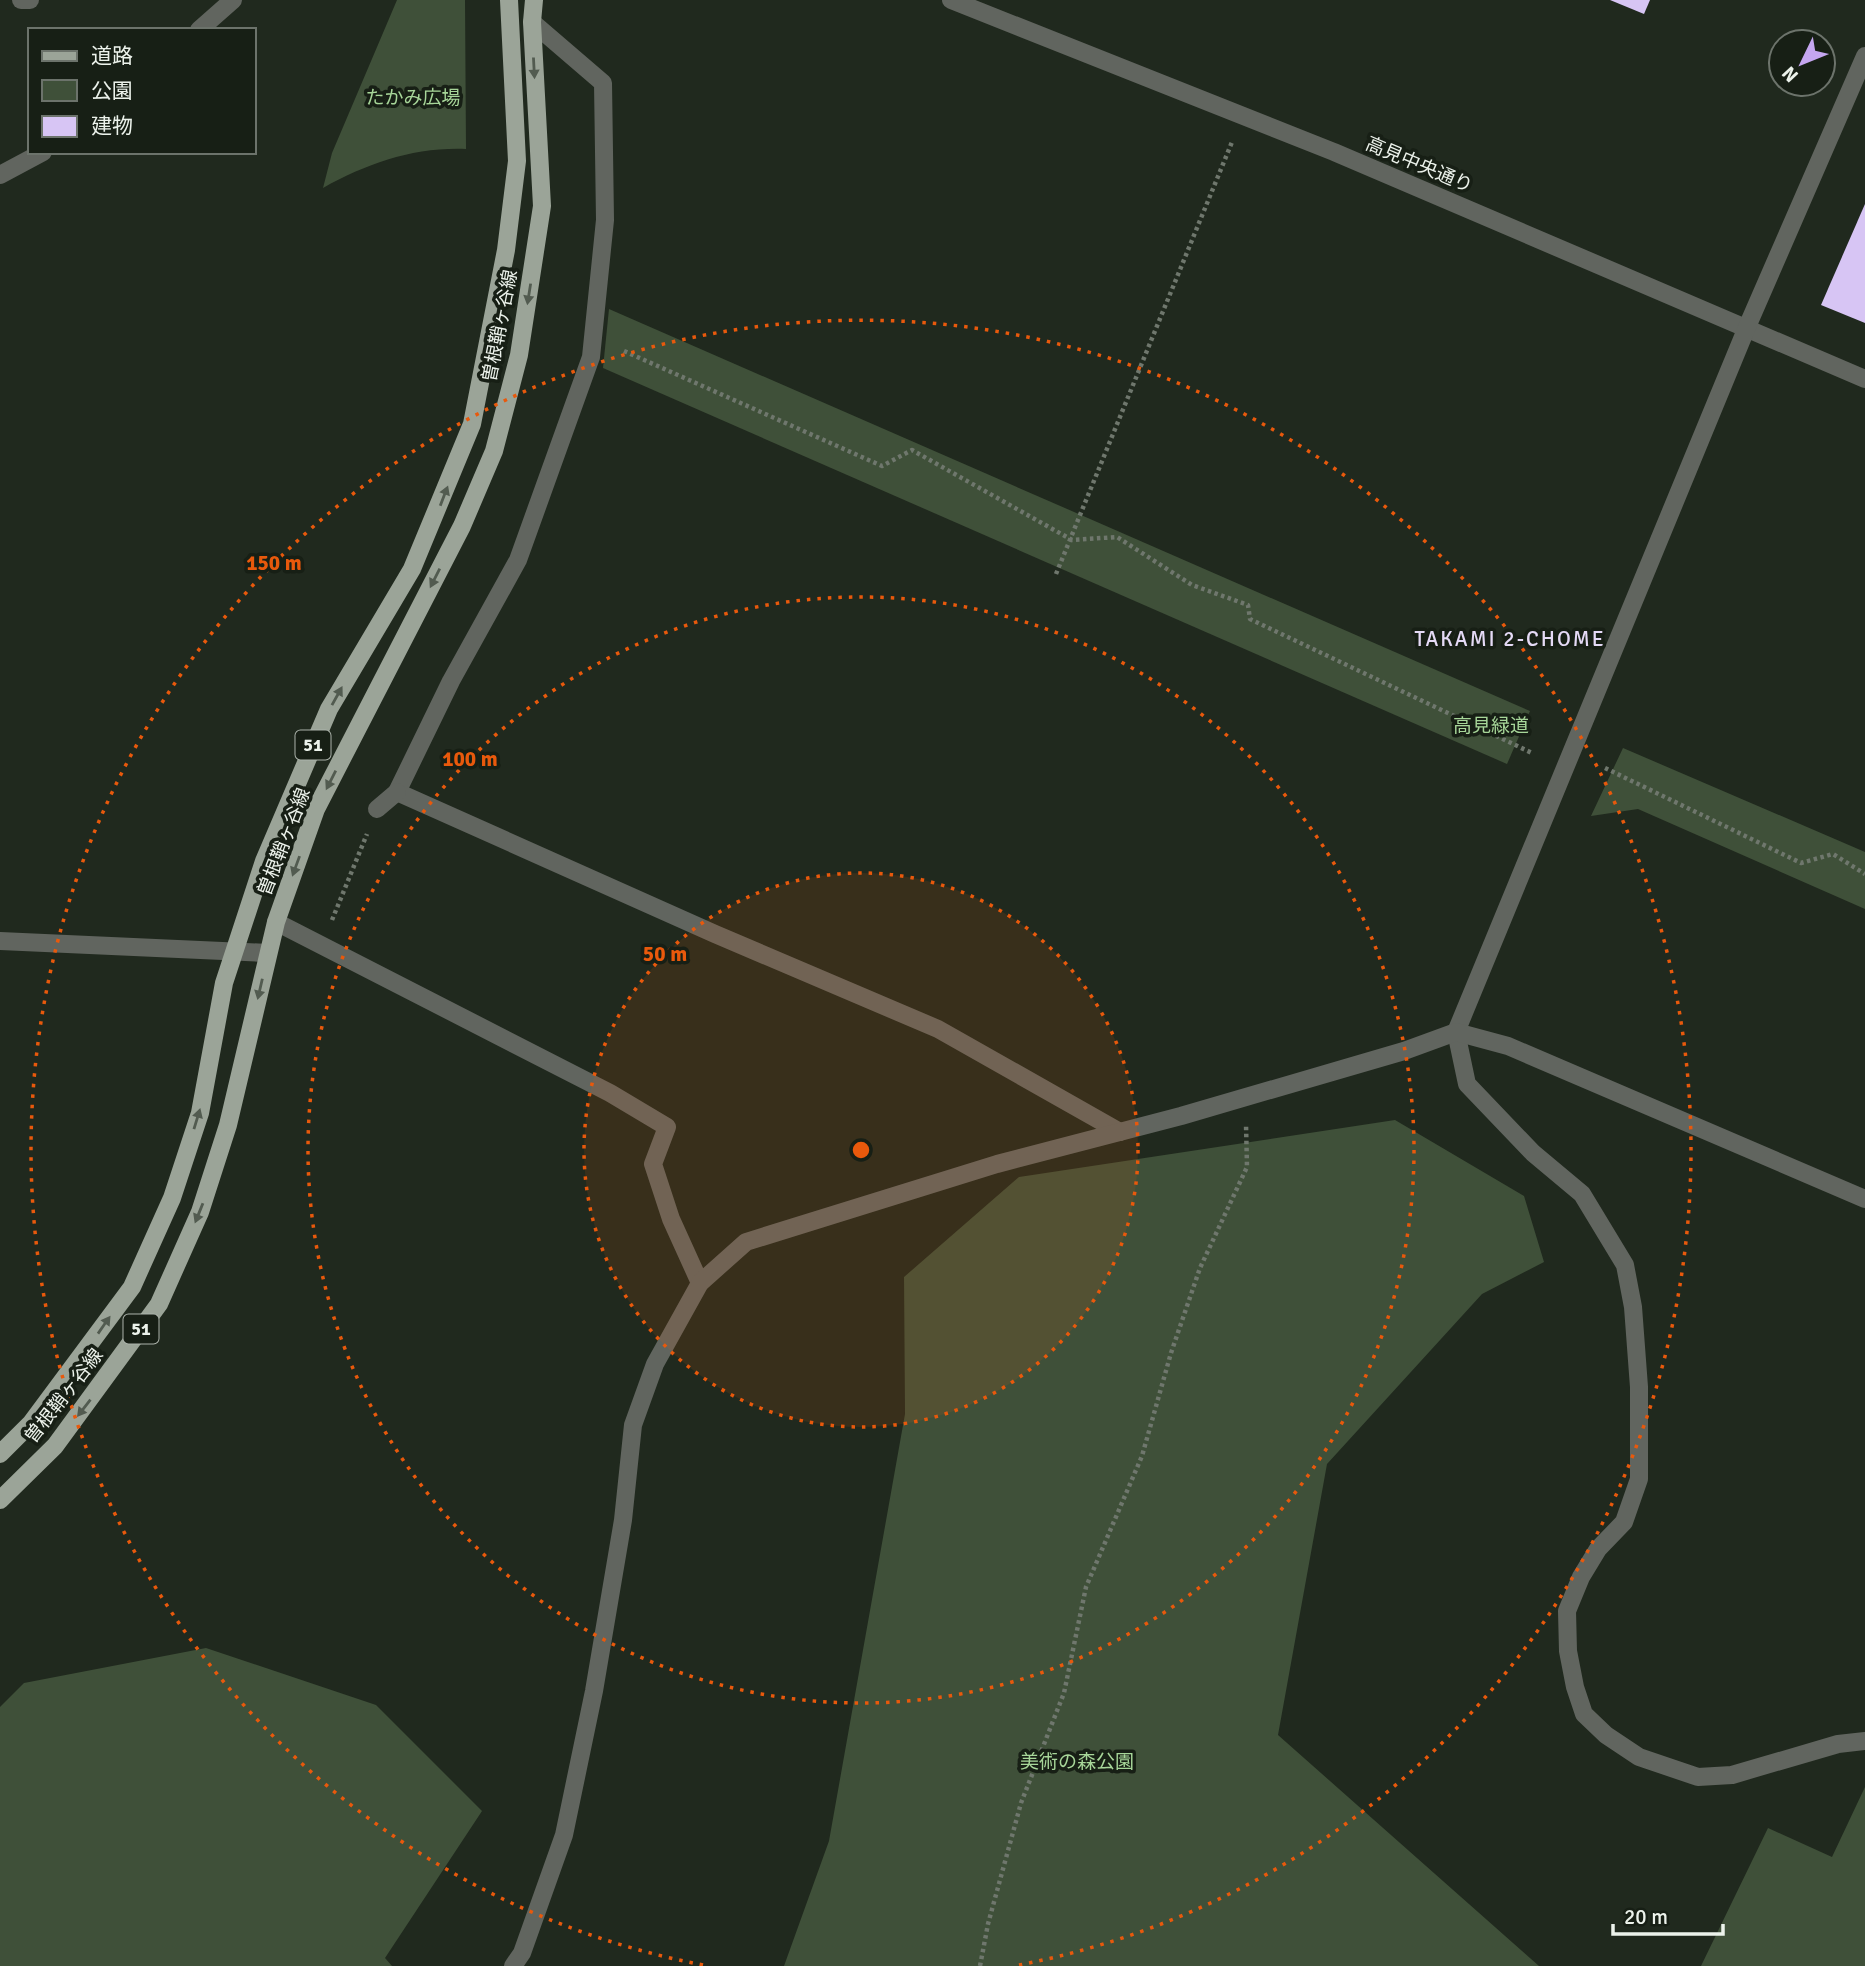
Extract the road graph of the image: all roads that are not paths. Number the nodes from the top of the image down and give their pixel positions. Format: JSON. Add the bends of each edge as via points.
{"nodes":[{"id":1,"x":21,"y":0,"type":"edge"},
{"id":2,"x":30,"y":0,"type":"edge"},
{"id":3,"x":233,"y":0,"type":"edge"},
{"id":4,"x":509,"y":0,"type":"edge"},
{"id":5,"x":534,"y":0,"type":"edge"},
{"id":6,"x":951,"y":0,"type":"edge"},
{"id":7,"x":532,"y":22,"type":"junction"},
{"id":8,"x":200,"y":28,"type":"edge"},
{"id":9,"x":1865,"y":56,"type":"edge"},
{"id":10,"x":39,"y":154,"type":"edge"},
{"id":11,"x":0,"y":174,"type":"edge"},
{"id":12,"x":1747,"y":327,"type":"junction"},
{"id":13,"x":1865,"y":379,"type":"edge"},
{"id":14,"x":397,"y":792,"type":"junction"},
{"id":15,"x":377,"y":809,"type":"road end"},
{"id":16,"x":276,"y":922,"type":"junction"},
{"id":17,"x":0,"y":941,"type":"edge"},
{"id":18,"x":235,"y":951,"type":"junction"},
{"id":19,"x":268,"y":953,"type":"junction"},
{"id":20,"x":1456,"y":1032,"type":"junction"},
{"id":21,"x":1120,"y":1132,"type":"junction"},
{"id":22,"x":1865,"y":1199,"type":"edge"},
{"id":23,"x":700,"y":1283,"type":"junction"},
{"id":24,"x":0,"y":1454,"type":"edge"},
{"id":25,"x":0,"y":1500,"type":"edge"},
{"id":26,"x":1865,"y":1741,"type":"edge"},
{"id":27,"x":513,"y":1966,"type":"edge"}],
"edges":[{"from":1,"to":2,"type":"street"},
{"from":3,"to":8,"type":"street"},
{"from":18,"to":4,"type":"main road","name":"曽根鞘ヶ谷線","number":"51","one_way":true,"via":[[298,776],[329,709],[412,569],[472,424],[506,250],[517,161]]},
{"from":5,"to":7,"type":"main road","name":"曽根鞘ヶ谷線","number":"51"},
{"from":6,"to":12,"type":"street","name":"高見中央通り","via":[[1334,152]]},
{"from":7,"to":14,"type":"street","via":[[603,83],[606,220],[591,357],[518,560]]},
{"from":7,"to":16,"type":"main road","name":"曽根鞘ヶ谷線","number":"51","one_way":true,"via":[[542,206],[519,355],[494,451],[462,526],[316,809]]},
{"from":9,"to":12,"type":"street"},
{"from":10,"to":11,"type":"street"},
{"from":12,"to":13,"type":"street","name":"高見中央通り"},
{"from":12,"to":20,"type":"street"},
{"from":14,"to":15,"type":"street"},
{"from":14,"to":21,"type":"street","via":[[938,1029]]},
{"from":16,"to":19,"type":"main road","name":"曽根鞘ヶ谷線","number":"51"},
{"from":16,"to":23,"type":"street","via":[[610,1093],[667,1127],[653,1164]]},
{"from":17,"to":18,"type":"street"},
{"from":18,"to":19,"type":"street"},
{"from":24,"to":18,"type":"main road","name":"曽根鞘ヶ谷線","number":"51","one_way":true,"via":[[31,1423],[132,1287],[172,1198],[200,1113],[224,983]]},
{"from":19,"to":25,"type":"main road","name":"曽根鞘ヶ谷線","number":"51","one_way":true,"via":[[228,1125],[200,1212],[159,1304],[55,1446]]},
{"from":20,"to":21,"type":"street"},
{"from":20,"to":22,"type":"street","via":[[1507,1046]]},
{"from":20,"to":26,"type":"street","via":[[1467,1084],[1533,1153],[1582,1194],[1625,1265],[1633,1307],[1639,1479],[1624,1522],[1598,1549],[1567,1611],[1568,1651],[1584,1713],[1639,1757],[1698,1777],[1732,1775],[1825,1747]]},
{"from":21,"to":23,"type":"street","via":[[997,1164],[746,1242]]},
{"from":23,"to":27,"type":"street","via":[[655,1364],[633,1425],[623,1520],[564,1835],[522,1953]]}]}
